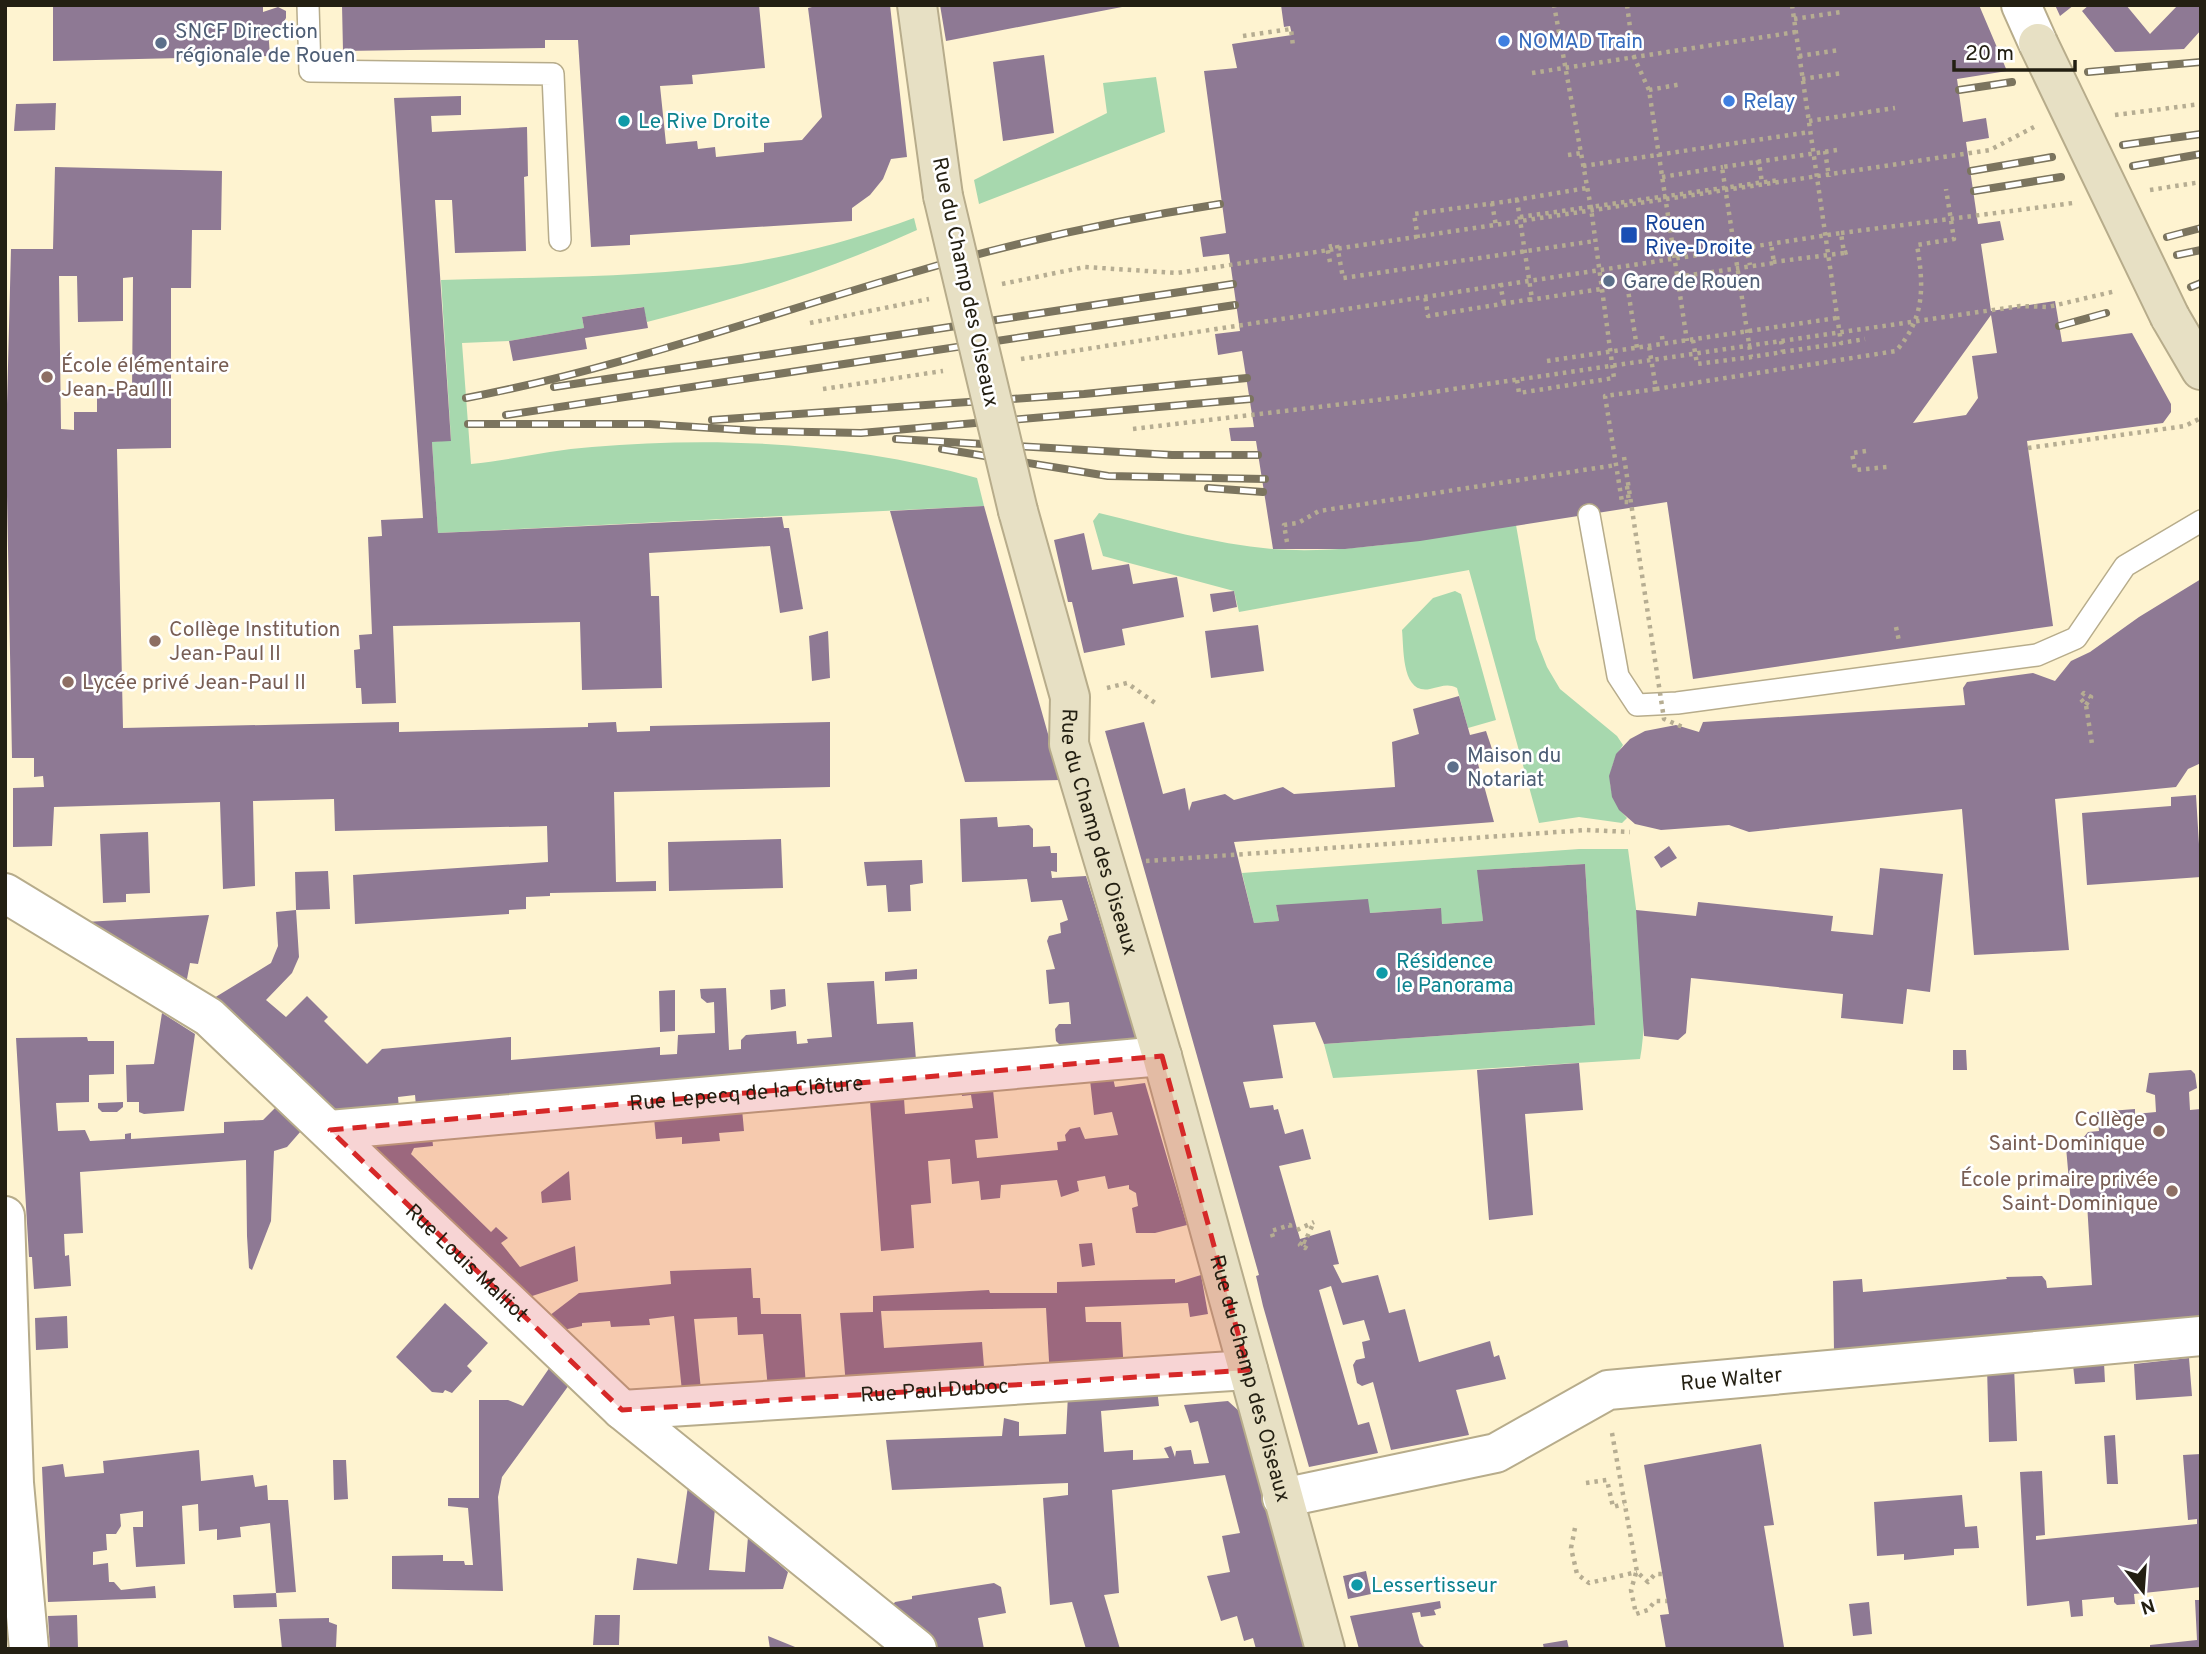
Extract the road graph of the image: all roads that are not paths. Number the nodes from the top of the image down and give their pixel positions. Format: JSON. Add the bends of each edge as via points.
{"nodes":[{"id":1,"x":308,"y":5,"type":"edge"},
{"id":2,"x":917,"y":5,"type":"edge"},
{"id":3,"x":2021,"y":5,"type":"edge"},
{"id":4,"x":560,"y":240,"type":"dead end"},
{"id":5,"x":2201,"y":370,"type":"edge"},
{"id":6,"x":1589,"y":515,"type":"dead end"},
{"id":7,"x":2201,"y":521,"type":"edge"},
{"id":8,"x":5,"y":893,"type":"edge"},
{"id":9,"x":1162,"y":1056,"type":"junction"},
{"id":10,"x":330,"y":1130,"type":"junction"},
{"id":11,"x":5,"y":1216,"type":"edge"},
{"id":12,"x":2201,"y":1336,"type":"edge"},
{"id":13,"x":1248,"y":1370,"type":"junction"},
{"id":14,"x":622,"y":1410,"type":"junction"},
{"id":15,"x":1282,"y":1498,"type":"junction"},
{"id":16,"x":29,"y":1649,"type":"edge"},
{"id":17,"x":917,"y":1649,"type":"edge"},
{"id":18,"x":1325,"y":1649,"type":"edge"}],
"edges":[{"from":1,"to":4,"type":"lane","via":[[310,71],[553,74]]},
{"from":2,"to":9,"type":"street","name":"Rue du Champ des Oiseaux","bridge":true,"via":[[943,196],[1018,511],[1070,697],[1069,744]]},
{"from":3,"to":5,"type":"street","bridge":true,"via":[[2170,317]]},
{"from":6,"to":7,"type":"lane","via":[[1618,676],[1637,705],[2038,655],[2076,638],[2125,566]]},
{"from":8,"to":10,"type":"street","name":"Rue Louis Malliot","via":[[209,1017]]},
{"from":9,"to":10,"type":"street","name":"Rue Lepecq de la Clôture"},
{"from":9,"to":13,"type":"street","name":"Rue du Champ des Oiseaux"},
{"from":10,"to":14,"type":"street","name":"Rue Louis Malliot"},
{"from":11,"to":16,"type":"street","via":[[14,1483]]},
{"from":12,"to":15,"type":"street","name":"Rue Walter","via":[[1608,1390],[1496,1453]]},
{"from":13,"to":14,"type":"street","name":"Rue Paul Duboc"},
{"from":13,"to":15,"type":"street","name":"Rue du Champ des Oiseaux"},
{"from":14,"to":17,"type":"street","name":"Rue Louis Malliot"},
{"from":15,"to":18,"type":"street","name":"Rue du Champ des Oiseaux"}]}
